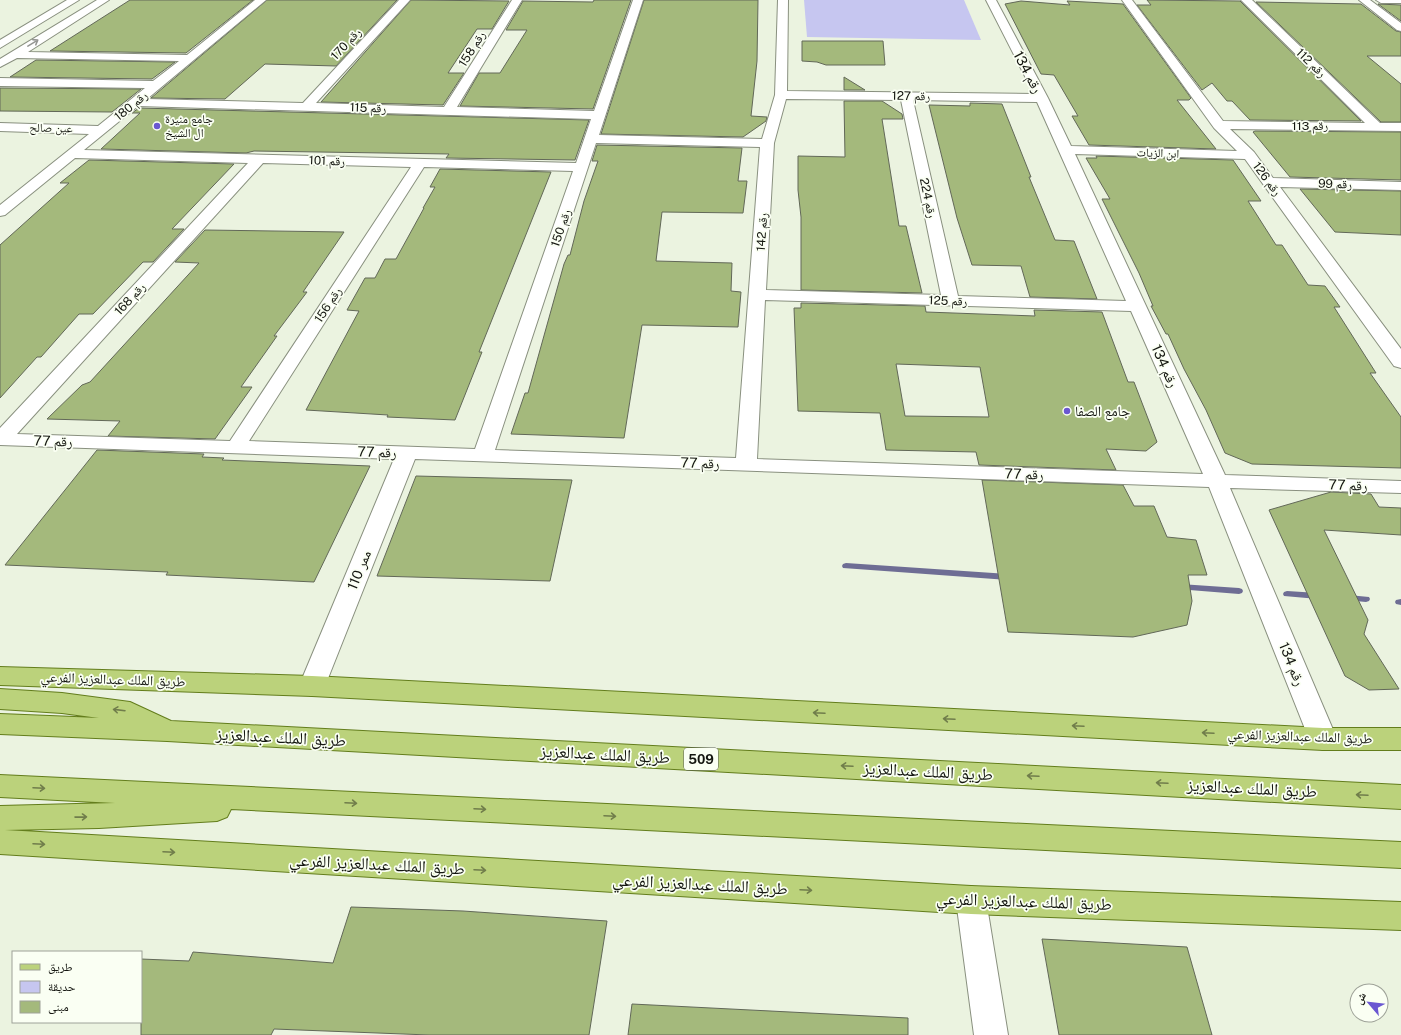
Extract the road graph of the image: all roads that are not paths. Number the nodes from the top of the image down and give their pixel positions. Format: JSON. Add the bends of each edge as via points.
{"nodes":[{"id":1,"x":74,"y":0,"type":"edge"},
{"id":2,"x":104,"y":0,"type":"edge"},
{"id":3,"x":261,"y":0,"type":"edge"},
{"id":4,"x":405,"y":0,"type":"edge"},
{"id":5,"x":517,"y":0,"type":"edge"},
{"id":6,"x":638,"y":0,"type":"edge"},
{"id":7,"x":783,"y":0,"type":"edge"},
{"id":8,"x":991,"y":0,"type":"edge"},
{"id":9,"x":1127,"y":0,"type":"edge"},
{"id":10,"x":1246,"y":0,"type":"edge"},
{"id":11,"x":1364,"y":0,"type":"edge"},
{"id":12,"x":1381,"y":0,"type":"edge"},
{"id":13,"x":1401,"y":0,"type":"edge"},
{"id":14,"x":1401,"y":28,"type":"edge"},
{"id":15,"x":5,"y":39,"type":"edge"},
{"id":16,"x":0,"y":45,"type":"edge"},
{"id":17,"x":14,"y":55,"type":"junction"},
{"id":18,"x":190,"y":58,"type":"junction"},
{"id":19,"x":0,"y":64,"type":"edge"},
{"id":20,"x":0,"y":82,"type":"edge"},
{"id":21,"x":156,"y":85,"type":"junction"},
{"id":22,"x":781,"y":95,"type":"junction"},
{"id":23,"x":906,"y":96,"type":"junction"},
{"id":24,"x":1042,"y":98,"type":"junction"},
{"id":25,"x":136,"y":102,"type":"junction"},
{"id":26,"x":306,"y":107,"type":"junction"},
{"id":27,"x":448,"y":111,"type":"junction"},
{"id":28,"x":599,"y":115,"type":"junction"},
{"id":29,"x":1219,"y":125,"type":"junction"},
{"id":30,"x":1376,"y":126,"type":"junction"},
{"id":31,"x":0,"y":127,"type":"edge"},
{"id":32,"x":1401,"y":127,"type":"edge"},
{"id":33,"x":102,"y":130,"type":"junction"},
{"id":34,"x":591,"y":139,"type":"junction"},
{"id":35,"x":768,"y":143,"type":"junction"},
{"id":36,"x":1066,"y":150,"type":"junction"},
{"id":37,"x":72,"y":154,"type":"junction"},
{"id":38,"x":1249,"y":155,"type":"junction"},
{"id":39,"x":258,"y":159,"type":"junction"},
{"id":40,"x":420,"y":163,"type":"junction"},
{"id":41,"x":581,"y":167,"type":"junction"},
{"id":42,"x":1269,"y":182,"type":"junction"},
{"id":43,"x":1401,"y":186,"type":"edge"},
{"id":44,"x":0,"y":212,"type":"edge"},
{"id":45,"x":758,"y":295,"type":"junction"},
{"id":46,"x":951,"y":301,"type":"junction"},
{"id":47,"x":1138,"y":306,"type":"junction"},
{"id":48,"x":1401,"y":362,"type":"edge"},
{"id":49,"x":1,"y":439,"type":"edge"},
{"id":50,"x":235,"y":448,"type":"junction"},
{"id":51,"x":407,"y":453,"type":"junction"},
{"id":52,"x":483,"y":456,"type":"junction"},
{"id":53,"x":746,"y":465,"type":"junction"},
{"id":54,"x":1217,"y":480,"type":"junction"},
{"id":55,"x":1401,"y":486,"type":"edge"},
{"id":56,"x":0,"y":676,"type":"edge"},
{"id":57,"x":312,"y":686,"type":"junction"},
{"id":58,"x":0,"y":699,"type":"edge"},
{"id":59,"x":0,"y":724,"type":"edge"},
{"id":60,"x":167,"y":731,"type":"junction"},
{"id":61,"x":1323,"y":739,"type":"junction"},
{"id":62,"x":1401,"y":739,"type":"edge"},
{"id":63,"x":0,"y":786,"type":"edge"},
{"id":64,"x":1401,"y":797,"type":"edge"},
{"id":65,"x":320,"y":802,"type":"junction"},
{"id":66,"x":0,"y":818,"type":"edge"},
{"id":67,"x":0,"y":842,"type":"edge"},
{"id":68,"x":1401,"y":855,"type":"edge"},
{"id":69,"x":971,"y":900,"type":"junction"},
{"id":70,"x":1401,"y":916,"type":"edge"},
{"id":71,"x":991,"y":1035,"type":"edge"}],
"edges":[{"from":1,"to":15,"type":"street"},
{"from":17,"to":2,"type":"street","one_way":true},
{"from":3,"to":18,"type":"street","name":"رقم 180"},
{"from":4,"to":26,"type":"street","name":"رقم 170"},
{"from":5,"to":27,"type":"street","name":"رقم 158"},
{"from":6,"to":28,"type":"street","name":"رقم 150"},
{"from":7,"to":22,"type":"street","name":"رقم 142"},
{"from":8,"to":24,"type":"street","name":"رقم 134"},
{"from":9,"to":29,"type":"street","name":"رقم 126"},
{"from":10,"to":30,"type":"street","name":"رقم 112"},
{"from":11,"to":14,"type":"street"},
{"from":12,"to":13,"type":"street"},
{"from":15,"to":16,"type":"street"},
{"from":17,"to":18,"type":"street"},
{"from":17,"to":19,"type":"street"},
{"from":18,"to":21,"type":"street","name":"رقم 180"},
{"from":20,"to":21,"type":"street"},
{"from":21,"to":25,"type":"street","name":"رقم 180"},
{"from":22,"to":23,"type":"street","name":"رقم 127"},
{"from":22,"to":35,"type":"street","name":"رقم 142"},
{"from":23,"to":24,"type":"street","name":"رقم 127"},
{"from":23,"to":46,"type":"street","name":"رقم 224"},
{"from":24,"to":36,"type":"street","name":"رقم 134"},
{"from":25,"to":26,"type":"street","name":"رقم 115"},
{"from":25,"to":33,"type":"street","name":"رقم 180"},
{"from":26,"to":27,"type":"street","name":"رقم 115"},
{"from":27,"to":28,"type":"street","name":"رقم 115"},
{"from":28,"to":34,"type":"street","name":"رقم 150"},
{"from":29,"to":30,"type":"street","name":"رقم 113"},
{"from":29,"to":38,"type":"street","name":"رقم 126"},
{"from":30,"to":32,"type":"street","name":"رقم 113"},
{"from":31,"to":33,"type":"street","name":"عين صالح"},
{"from":33,"to":37,"type":"street","name":"رقم 180"},
{"from":34,"to":35,"type":"street"},
{"from":34,"to":41,"type":"street","name":"رقم 150"},
{"from":35,"to":45,"type":"street","name":"رقم 142"},
{"from":36,"to":38,"type":"street","name":"ابن الزيات"},
{"from":36,"to":47,"type":"street","name":"رقم 134"},
{"from":37,"to":39,"type":"street","name":"رقم 101"},
{"from":37,"to":44,"type":"street","name":"رقم 180"},
{"from":38,"to":42,"type":"street","name":"رقم 126"},
{"from":39,"to":40,"type":"street","name":"رقم 101"},
{"from":39,"to":49,"type":"street","name":"رقم 168"},
{"from":40,"to":41,"type":"street","name":"رقم 101"},
{"from":40,"to":50,"type":"street","name":"رقم 156"},
{"from":41,"to":52,"type":"street","name":"رقم 150"},
{"from":42,"to":43,"type":"street","name":"رقم 99"},
{"from":42,"to":48,"type":"street","name":"رقم 126"},
{"from":45,"to":46,"type":"street","name":"رقم 125"},
{"from":45,"to":53,"type":"street","name":"رقم 142"},
{"from":46,"to":47,"type":"street","name":"رقم 125"},
{"from":47,"to":54,"type":"street","name":"رقم 134"},
{"from":49,"to":50,"type":"street","name":"رقم 77"},
{"from":50,"to":51,"type":"street","name":"رقم 77"},
{"from":51,"to":52,"type":"street","name":"رقم 77"},
{"from":51,"to":57,"type":"street","name":"110 ممر"},
{"from":52,"to":53,"type":"street","name":"رقم 77"},
{"from":53,"to":54,"type":"street","name":"رقم 77"},
{"from":54,"to":55,"type":"street","name":"رقم 77"},
{"from":54,"to":61,"type":"street","name":"رقم 134"},
{"from":56,"to":57,"type":"main road","name":"طريق الملك عبدالعزيز الفرعي"},
{"from":61,"to":57,"type":"main road","name":"طريق الملك عبدالعزيز الفرعي","one_way":true},
{"from":60,"to":58,"type":"main road","one_way":true,"via":[[130,712],[62,703]]},
{"from":59,"to":60,"type":"main road","name":"طريق الملك عبدالعزيز","number":"509"},
{"from":64,"to":60,"type":"main road","name":"طريق الملك عبدالعزيز","number":"509","one_way":true},
{"from":61,"to":62,"type":"main road","name":"طريق الملك عبدالعزيز الفرعي"},
{"from":63,"to":65,"type":"main road","one_way":true},
{"from":66,"to":65,"type":"main road","one_way":true,"via":[[99,816]]},
{"from":65,"to":68,"type":"main road","one_way":true},
{"from":67,"to":69,"type":"main road","name":"طريق الملك عبدالعزيز الفرعي","one_way":true},
{"from":69,"to":70,"type":"main road","name":"طريق الملك عبدالعزيز الفرعي"},
{"from":69,"to":71,"type":"street"}]}
